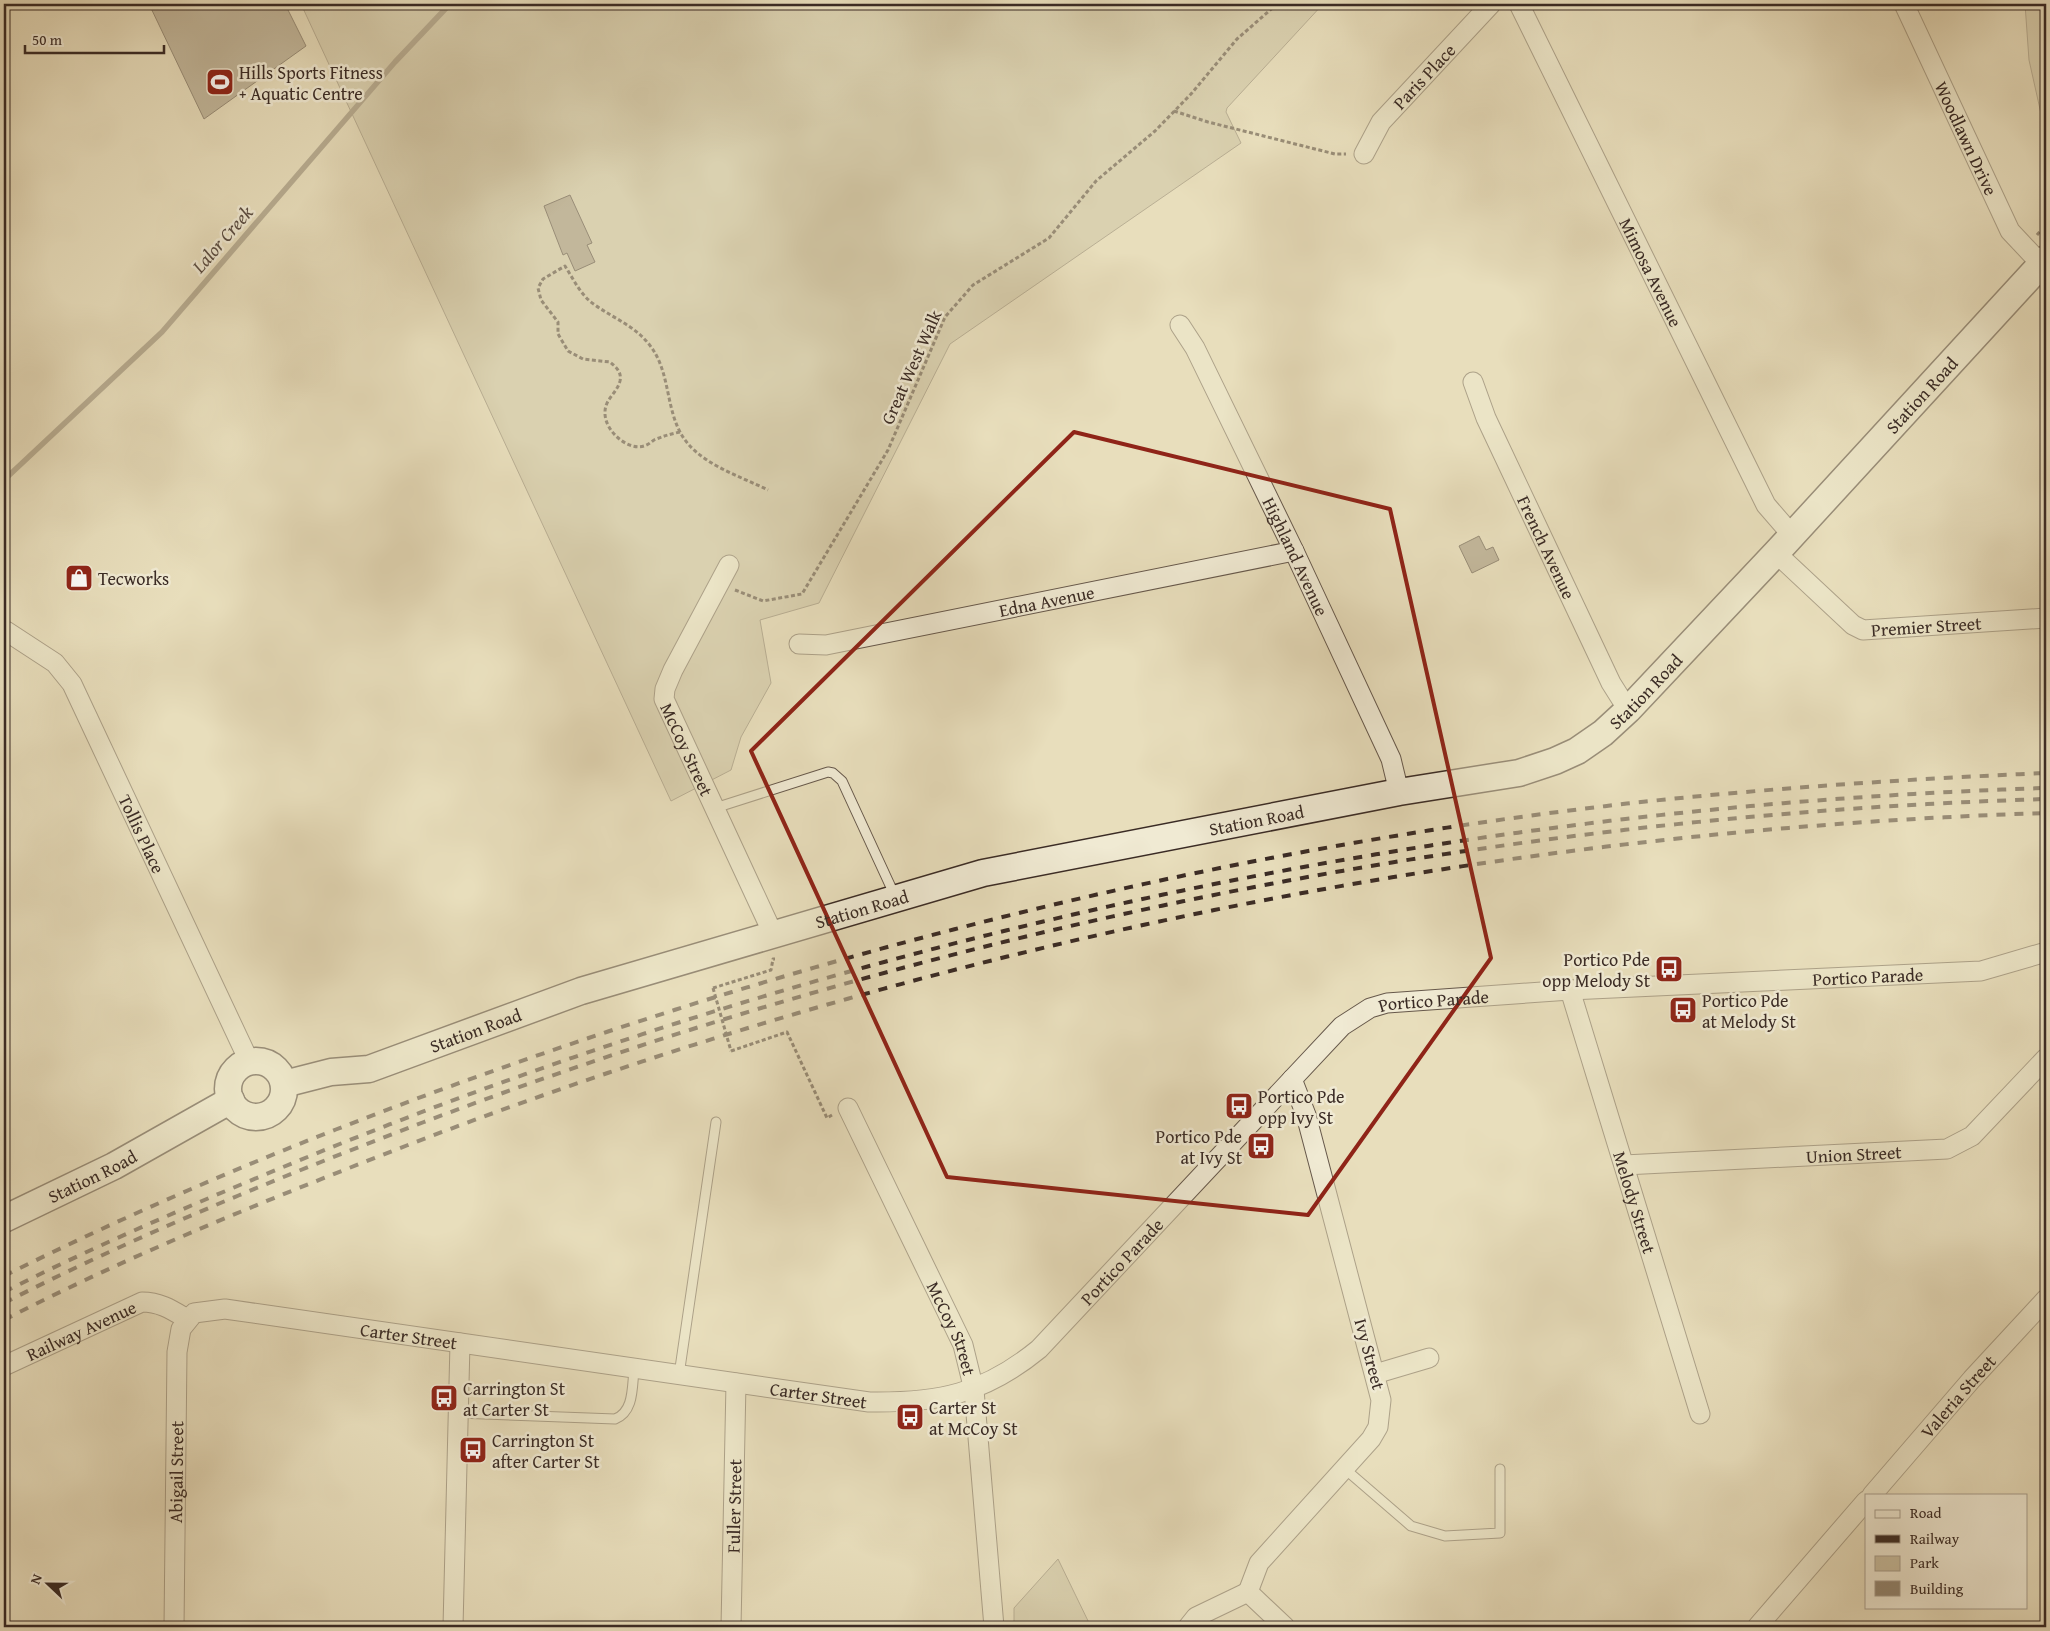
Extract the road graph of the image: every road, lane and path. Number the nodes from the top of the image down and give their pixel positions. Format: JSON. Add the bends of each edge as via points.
{"nodes":[{"id":1,"x":1277,"y":4,"type":"edge"},
{"id":2,"x":1491,"y":4,"type":"edge"},
{"id":3,"x":1519,"y":4,"type":"edge"},
{"id":4,"x":1904,"y":4,"type":"edge"},
{"id":5,"x":1174,"y":111,"type":"junction"},
{"id":6,"x":1364,"y":154,"type":"joint"},
{"id":7,"x":2044,"y":262,"type":"edge"},
{"id":8,"x":1180,"y":326,"type":"dead end"},
{"id":9,"x":1473,"y":382,"type":"dead end"},
{"id":10,"x":680,"y":432,"type":"junction"},
{"id":11,"x":768,"y":490,"type":"dead end"},
{"id":12,"x":1784,"y":544,"type":"junction"},
{"id":13,"x":1294,"y":551,"type":"junction"},
{"id":14,"x":729,"y":566,"type":"dead end"},
{"id":15,"x":719,"y":584,"type":"junction"},
{"id":16,"x":2046,"y":618,"type":"edge"},
{"id":17,"x":6,"y":631,"type":"dead end"},
{"id":18,"x":799,"y":644,"type":"dead end"},
{"id":19,"x":1628,"y":710,"type":"junction"},
{"id":20,"x":1399,"y":792,"type":"junction"},
{"id":21,"x":715,"y":808,"type":"junction"},
{"id":22,"x":896,"y":899,"type":"junction"},
{"id":23,"x":774,"y":936,"type":"junction"},
{"id":24,"x":2046,"y":952,"type":"edge"},
{"id":25,"x":759,"y":975,"type":"dead end"},
{"id":26,"x":1570,"y":990,"type":"junction"},
{"id":27,"x":2046,"y":1058,"type":"edge"},
{"id":28,"x":249,"y":1062,"type":"junction"},
{"id":29,"x":1292,"y":1079,"type":"junction"},
{"id":30,"x":284,"y":1084,"type":"junction"},
{"id":31,"x":231,"y":1100,"type":"junction"},
{"id":32,"x":848,"y":1108,"type":"joint"},
{"id":33,"x":716,"y":1122,"type":"dead end"},
{"id":34,"x":1624,"y":1165,"type":"junction"},
{"id":35,"x":4,"y":1219,"type":"edge"},
{"id":36,"x":2046,"y":1299,"type":"edge"},
{"id":37,"x":187,"y":1319,"type":"junction"},
{"id":38,"x":460,"y":1343,"type":"junction"},
{"id":39,"x":1429,"y":1358,"type":"dead end"},
{"id":40,"x":4,"y":1366,"type":"edge"},
{"id":41,"x":634,"y":1370,"type":"junction"},
{"id":42,"x":1375,"y":1374,"type":"junction"},
{"id":43,"x":679,"y":1376,"type":"junction"},
{"id":44,"x":736,"y":1384,"type":"junction"},
{"id":45,"x":974,"y":1390,"type":"junction"},
{"id":46,"x":458,"y":1413,"type":"junction"},
{"id":47,"x":1700,"y":1414,"type":"dead end"},
{"id":48,"x":1345,"y":1469,"type":"junction"},
{"id":49,"x":1500,"y":1469,"type":"dead end"},
{"id":50,"x":1873,"y":1494,"type":"edge"},
{"id":51,"x":1865,"y":1502,"type":"edge"},
{"id":52,"x":1248,"y":1592,"type":"junction"},
{"id":53,"x":174,"y":1627,"type":"edge"},
{"id":54,"x":453,"y":1627,"type":"edge"},
{"id":55,"x":731,"y":1627,"type":"edge"},
{"id":56,"x":994,"y":1627,"type":"edge"},
{"id":57,"x":1188,"y":1627,"type":"edge"},
{"id":58,"x":1285,"y":1627,"type":"edge"},
{"id":59,"x":1757,"y":1627,"type":"edge"}],
"edges":[{"from":1,"to":5,"type":"path","name":"Great West Walk","via":[[1237,39]]},
{"from":2,"to":6,"type":"street","name":"Paris Place","via":[[1381,122]]},
{"from":3,"to":12,"type":"street","name":"Mimosa Avenue"},
{"from":4,"to":7,"type":"street","name":"Woodlawn Drive","via":[[2010,231]]},
{"from":5,"to":6,"type":"path","via":[[1335,154]]},
{"from":5,"to":15,"type":"path","name":"Great West Walk","via":[[1096,181],[1049,238],[973,285],[945,317],[888,450],[802,594],[764,601]]},
{"from":7,"to":12,"type":"main road","name":"Station Road"},
{"from":8,"to":13,"type":"street","name":"Highland Avenue","via":[[1195,348]]},
{"from":9,"to":19,"type":"street","name":"French Avenue","via":[[1486,418],[1611,683]]},
{"from":10,"to":10,"type":"path","via":[[645,446],[632,446],[617,436],[605,414],[620,374],[610,362],[575,356],[562,344],[558,322],[541,300],[538,288],[543,279],[565,266],[586,298],[629,326],[648,343],[666,377]]},
{"from":10,"to":11,"type":"path","via":[[705,459]]},
{"from":12,"to":16,"type":"street","name":"Premier Street","via":[[1854,625],[1863,630]]},
{"from":12,"to":19,"type":"main road","name":"Station Road"},
{"from":13,"to":18,"type":"street","name":"Edna Avenue","via":[[826,645]]},
{"from":13,"to":20,"type":"street","name":"Highland Avenue","via":[[1391,759]]},
{"from":14,"to":15,"type":"street","name":"McCoy Street"},
{"from":15,"to":21,"type":"street","name":"McCoy Street","via":[[673,670],[664,699]]},
{"from":17,"to":28,"type":"street","name":"Tollis Place","via":[[55,663],[72,684]]},
{"from":19,"to":20,"type":"main road","name":"Station Road","via":[[1603,734],[1577,751],[1519,774]]},
{"from":20,"to":22,"type":"main road","name":"Station Road","via":[[983,874]]},
{"from":21,"to":22,"type":"lane","via":[[833,773],[842,781]]},
{"from":21,"to":23,"type":"street","name":"McCoy Street"},
{"from":22,"to":23,"type":"main road","name":"Station Road"},
{"from":23,"to":30,"type":"main road","name":"Station Road","via":[[581,991],[370,1069],[331,1072]]},
{"from":24,"to":26,"type":"street","name":"Portico Parade","via":[[1981,971]]},
{"from":25,"to":32,"type":"path","bridge":true,"via":[[712,988],[731,1051],[787,1032],[827,1118]]},
{"from":26,"to":29,"type":"street","name":"Portico Parade","via":[[1387,1003],[1370,1008],[1342,1026]]},
{"from":26,"to":34,"type":"street","name":"Melody Street"},
{"from":27,"to":34,"type":"street","name":"Union Street","via":[[1972,1136],[1947,1149]]},
{"from":28,"to":30,"type":"main road","via":[[258,1060],[275,1068]]},
{"from":28,"to":31,"type":"main road","via":[[241,1065],[230,1079]]},
{"from":29,"to":42,"type":"street","name":"Ivy Street","via":[[1306,1115]]},
{"from":29,"to":45,"type":"street","name":"Portico Parade","via":[[1039,1350],[1017,1367]]},
{"from":30,"to":31,"type":"main road","via":[[281,1102],[267,1115],[248,1116],[240,1112]]},
{"from":31,"to":35,"type":"main road","name":"Station Road","via":[[114,1166]]},
{"from":32,"to":45,"type":"street","name":"McCoy Street","via":[[963,1345]]},
{"from":33,"to":43,"type":"lane"},
{"from":34,"to":47,"type":"street","name":"Melody Street"},
{"from":36,"to":50,"type":"street","name":"Valeria Street"},
{"from":37,"to":38,"type":"street","name":"Carter Street","via":[[204,1311],[225,1309]]},
{"from":37,"to":40,"type":"street","name":"Railway Avenue","via":[[166,1306],[142,1302]]},
{"from":37,"to":53,"type":"street","name":"Abigail Street","via":[[181,1329],[177,1352]]},
{"from":38,"to":41,"type":"street","name":"Carter Street"},
{"from":38,"to":46,"type":"street"},
{"from":39,"to":42,"type":"street"},
{"from":41,"to":43,"type":"street","name":"Carter Street"},
{"from":41,"to":46,"type":"lane","via":[[628,1408],[615,1419]]},
{"from":42,"to":48,"type":"street","name":"Ivy Street","via":[[1381,1400],[1378,1427]]},
{"from":43,"to":44,"type":"street","name":"Carter Street"},
{"from":44,"to":45,"type":"street","name":"Carter Street","via":[[869,1402],[923,1402]]},
{"from":44,"to":55,"type":"street","name":"Fuller Street"},
{"from":45,"to":56,"type":"street","name":"McCoy Street"},
{"from":46,"to":54,"type":"street"},
{"from":48,"to":49,"type":"lane","via":[[1411,1526],[1445,1536],[1500,1533]]},
{"from":48,"to":52,"type":"street","name":"Ivy Street","via":[[1259,1563]]},
{"from":51,"to":59,"type":"street"},
{"from":52,"to":57,"type":"street","via":[[1196,1617]]},
{"from":52,"to":58,"type":"street"}]}
